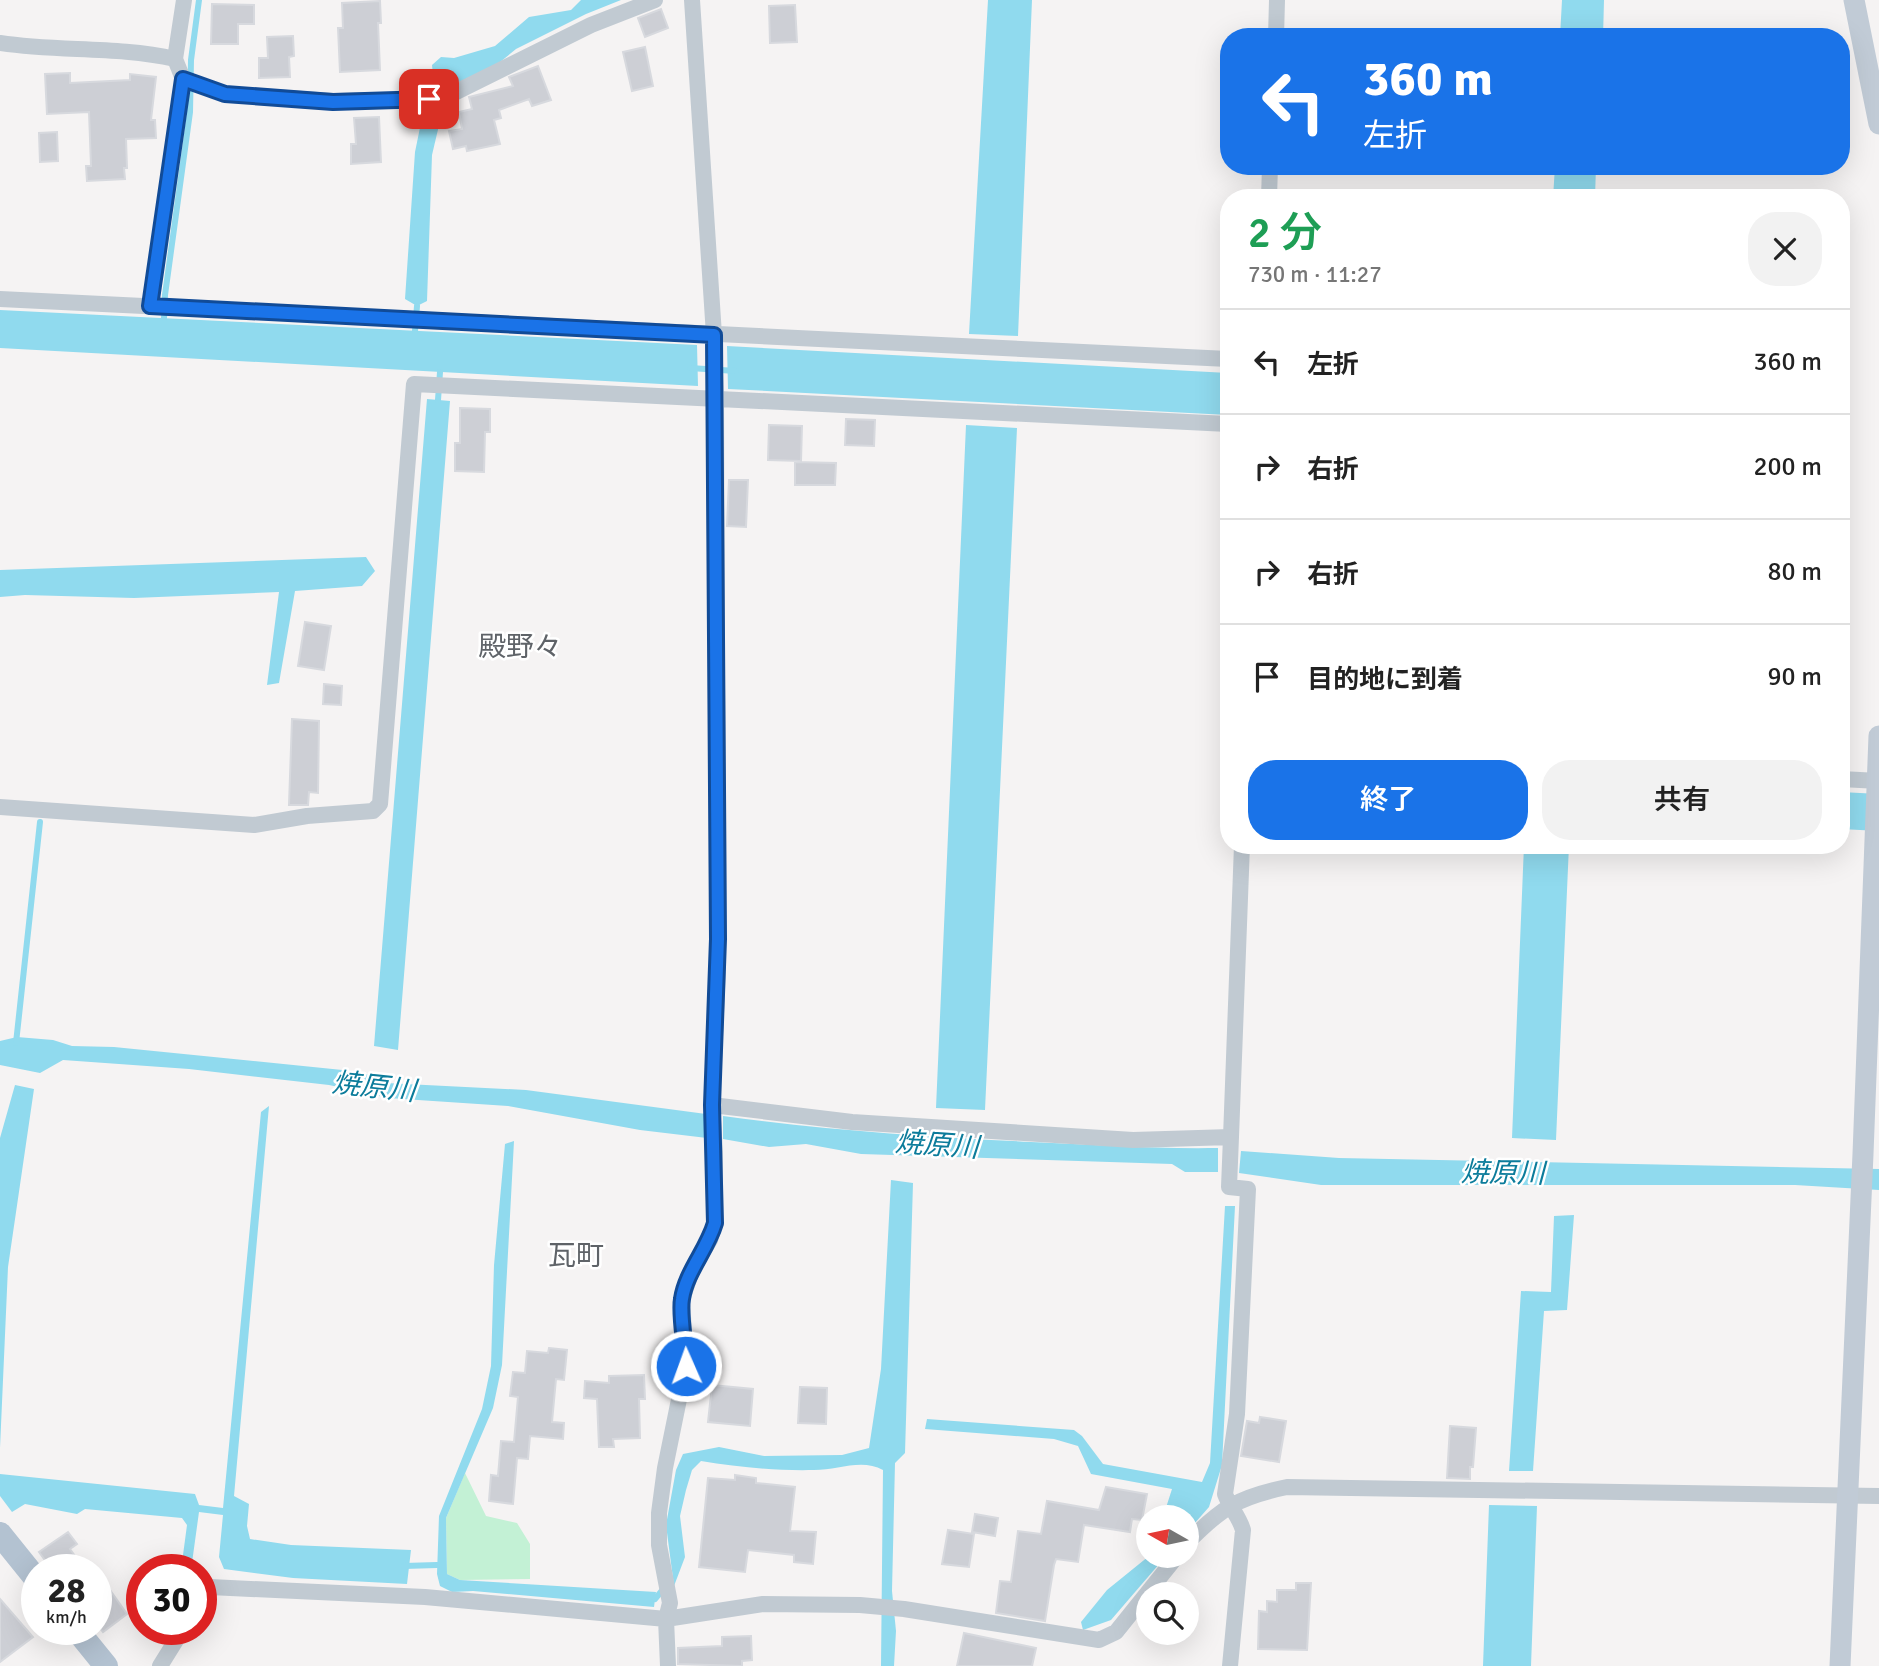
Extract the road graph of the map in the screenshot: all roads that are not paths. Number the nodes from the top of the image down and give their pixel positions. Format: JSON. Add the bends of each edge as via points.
{"nodes":[{"id":1,"x":184,"y":0,"type":"edge"},
{"id":2,"x":655,"y":0,"type":"edge"},
{"id":3,"x":1277,"y":0,"type":"edge"},
{"id":4,"x":1854,"y":0,"type":"edge"},
{"id":5,"x":694,"y":1,"type":"edge"},
{"id":6,"x":1276,"y":28,"type":"edge"},
{"id":7,"x":0,"y":43,"type":"edge"},
{"id":8,"x":175,"y":59,"type":"junction"},
{"id":9,"x":190,"y":83,"type":"junction"},
{"id":10,"x":1879,"y":124,"type":"edge"},
{"id":11,"x":0,"y":299,"type":"edge"},
{"id":12,"x":161,"y":306,"type":"junction"},
{"id":13,"x":714,"y":335,"type":"junction"},
{"id":14,"x":1220,"y":359,"type":"edge"},
{"id":15,"x":716,"y":399,"type":"junction"},
{"id":16,"x":1220,"y":424,"type":"edge"},
{"id":17,"x":1879,"y":736,"type":"edge"},
{"id":18,"x":1850,"y":779,"type":"edge"},
{"id":19,"x":1878,"y":781,"type":"edge"},
{"id":20,"x":0,"y":807,"type":"edge"},
{"id":21,"x":1242,"y":854,"type":"edge"},
{"id":22,"x":1874,"y":1027,"type":"edge"},
{"id":23,"x":712,"y":1105,"type":"junction"},
{"id":24,"x":1231,"y":1141,"type":"junction"},
{"id":25,"x":1847,"y":1494,"type":"junction"},
{"id":26,"x":1879,"y":1496,"type":"edge"},
{"id":27,"x":1230,"y":1507,"type":"junction"},
{"id":28,"x":1199,"y":1531,"type":"edge"},
{"id":29,"x":0,"y":1534,"type":"edge"},
{"id":30,"x":21,"y":1560,"type":"edge"},
{"id":31,"x":1167,"y":1568,"type":"edge"},
{"id":32,"x":217,"y":1587,"type":"edge"},
{"id":33,"x":668,"y":1611,"type":"junction"},
{"id":34,"x":89,"y":1645,"type":"edge"},
{"id":35,"x":173,"y":1645,"type":"edge"},
{"id":36,"x":106,"y":1666,"type":"edge"},
{"id":37,"x":160,"y":1666,"type":"edge"},
{"id":38,"x":668,"y":1666,"type":"edge"},
{"id":39,"x":1230,"y":1666,"type":"edge"},
{"id":40,"x":1840,"y":1666,"type":"edge"}],
"edges":[{"from":1,"to":8,"type":"street"},
{"from":2,"to":9,"type":"street","via":[[591,25],[450,95],[429,99],[333,102],[225,94]]},
{"from":3,"to":6,"type":"street"},
{"from":4,"to":10,"type":"street"},
{"from":5,"to":13,"type":"street"},
{"from":7,"to":8,"type":"street","via":[[142,51]]},
{"from":8,"to":9,"type":"street"},
{"from":9,"to":12,"type":"street"},
{"from":11,"to":12,"type":"street"},
{"from":12,"to":13,"type":"street"},
{"from":13,"to":14,"type":"street"},
{"from":13,"to":15,"type":"street"},
{"from":15,"to":16,"type":"street"},
{"from":15,"to":20,"type":"street","via":[[414,384],[380,804],[373,811],[254,825]]},
{"from":15,"to":23,"type":"street","via":[[718,966]]},
{"from":17,"to":19,"type":"street"},
{"from":18,"to":19,"type":"street"},
{"from":19,"to":22,"type":"street"},
{"from":21,"to":24,"type":"street"},
{"from":22,"to":25,"type":"street","via":[[1863,1154]]},
{"from":23,"to":24,"type":"street","via":[[852,1122],[1133,1140]]},
{"from":23,"to":33,"type":"street","via":[[715,1223],[682,1300],[686,1366],[659,1513]]},
{"from":24,"to":27,"type":"street","via":[[1229,1187],[1248,1189],[1237,1414],[1225,1494]]},
{"from":25,"to":26,"type":"street"},
{"from":25,"to":27,"type":"street","via":[[1287,1487],[1252,1494]]},
{"from":25,"to":40,"type":"street"},
{"from":27,"to":28,"type":"street"},
{"from":27,"to":39,"type":"street","via":[[1243,1530]]},
{"from":29,"to":30,"type":"main road"},
{"from":31,"to":33,"type":"street","via":[[1116,1632],[1099,1640],[876,1606],[763,1604]]},
{"from":32,"to":33,"type":"street"},
{"from":33,"to":38,"type":"street"},
{"from":34,"to":36,"type":"main road"},
{"from":35,"to":37,"type":"street"}]}
